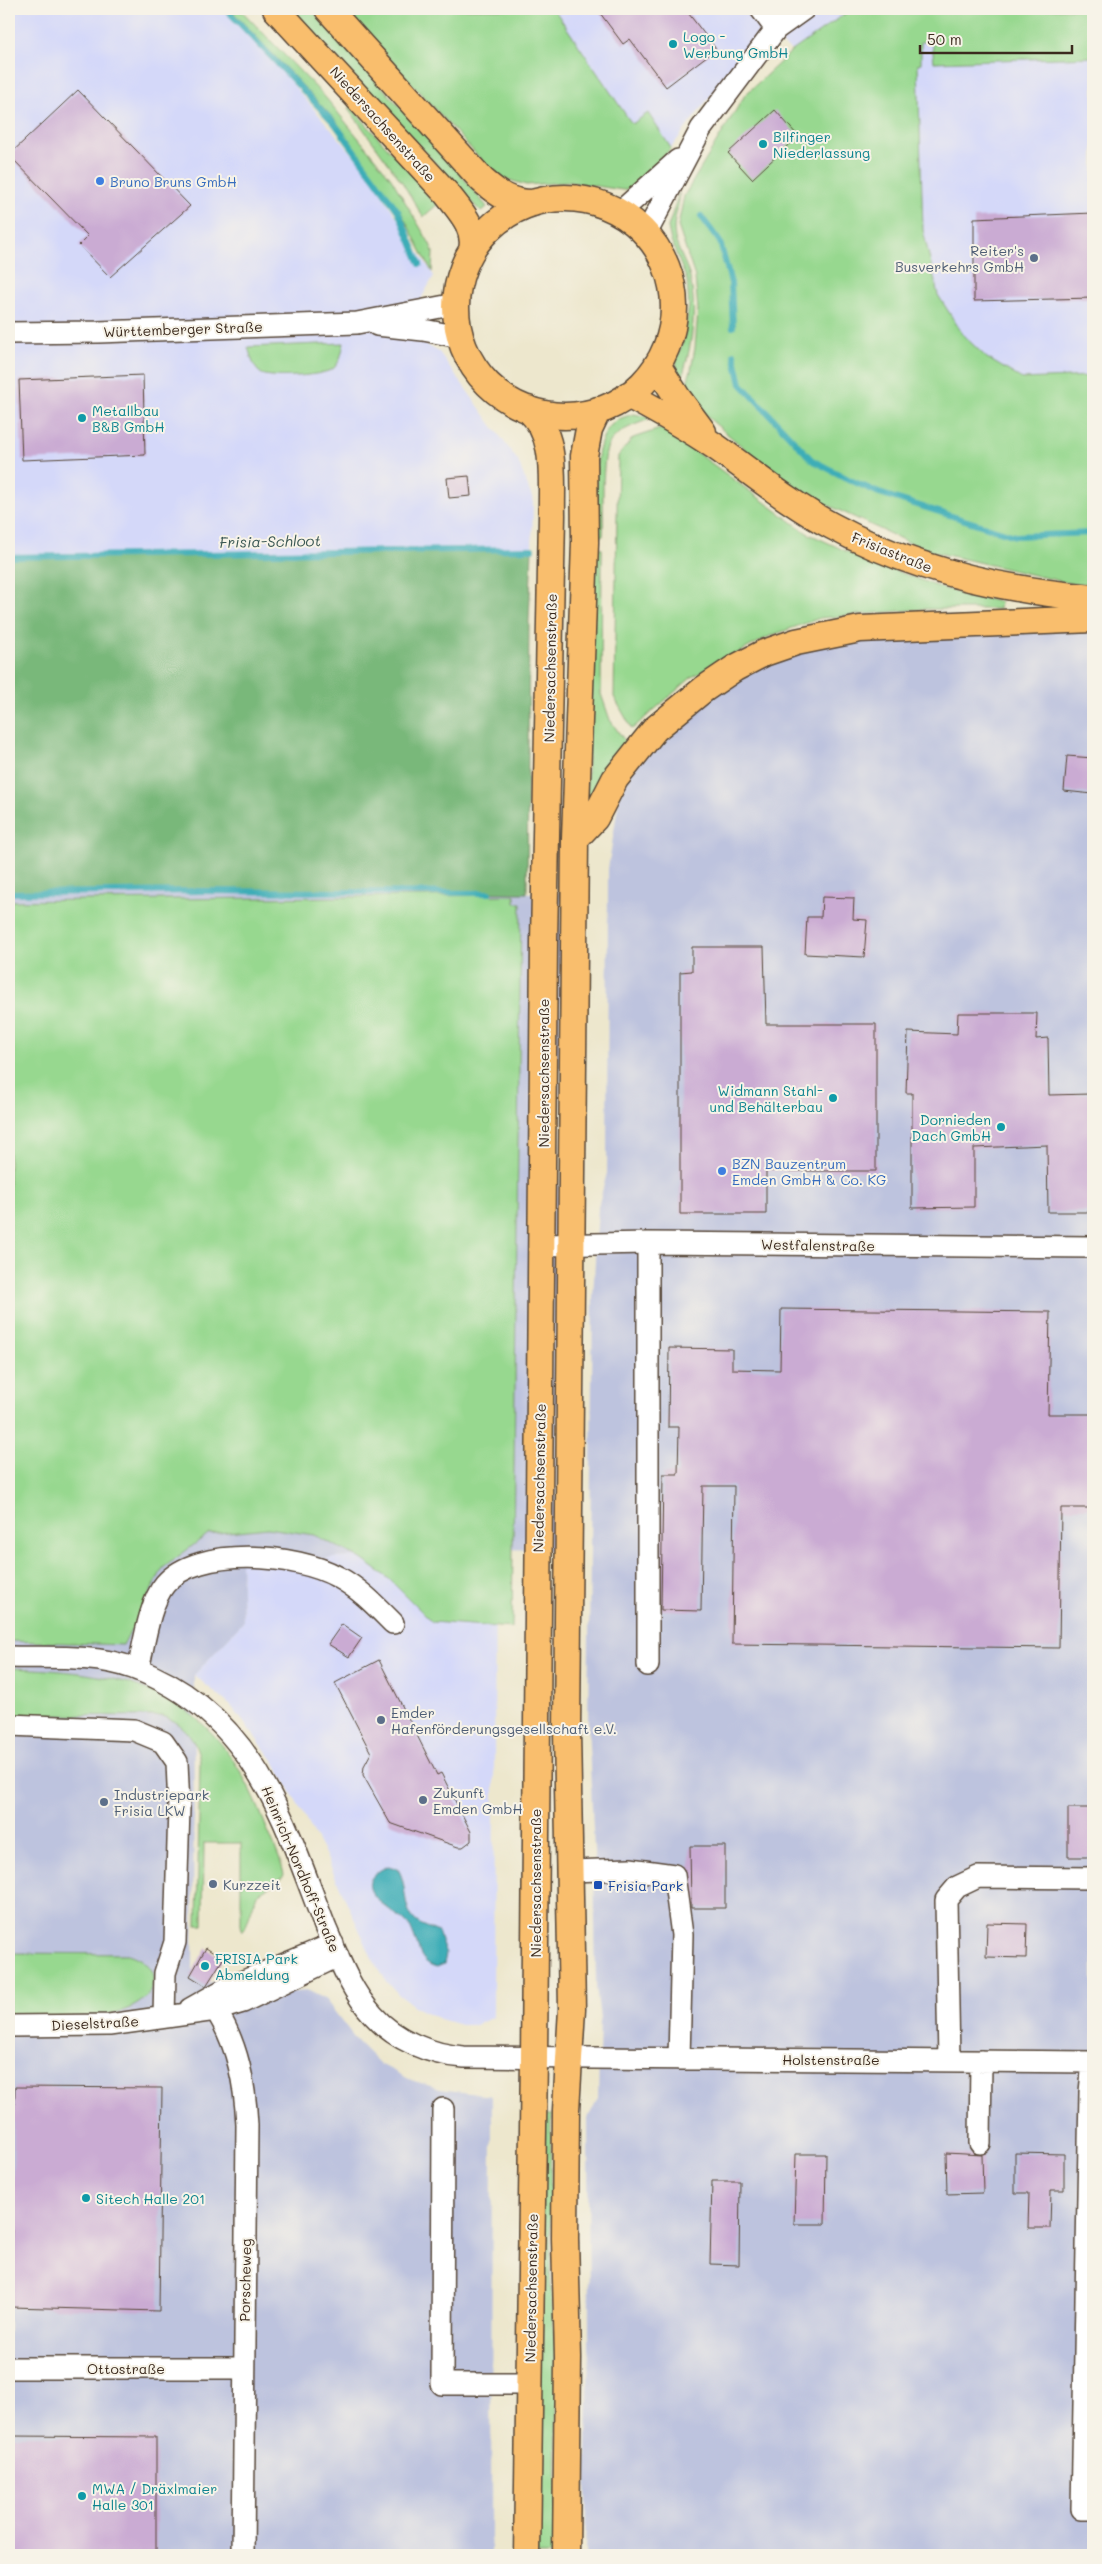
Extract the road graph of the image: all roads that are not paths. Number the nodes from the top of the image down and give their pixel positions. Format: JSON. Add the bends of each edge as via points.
{"nodes":[{"id":1,"x":276,"y":9,"type":"edge"},
{"id":2,"x":328,"y":9,"type":"edge"},
{"id":3,"x":761,"y":9,"type":"edge"},
{"id":4,"x":804,"y":9,"type":"edge"},
{"id":5,"x":776,"y":30,"type":"junction"},
{"id":6,"x":688,"y":152,"type":"junction"},
{"id":7,"x":532,"y":203,"type":"junction"},
{"id":8,"x":620,"y":212,"type":"junction"},
{"id":9,"x":646,"y":234,"type":"junction"},
{"id":10,"x":472,"y":250,"type":"junction"},
{"id":11,"x":456,"y":304,"type":"junction"},
{"id":12,"x":357,"y":323,"type":"junction"},
{"id":13,"x":9,"y":333,"type":"edge"},
{"id":14,"x":460,"y":337,"type":"junction"},
{"id":15,"x":657,"y":365,"type":"junction"},
{"id":16,"x":628,"y":396,"type":"junction"},
{"id":17,"x":528,"y":408,"type":"junction"},
{"id":18,"x":598,"y":410,"type":"junction"},
{"id":19,"x":715,"y":446,"type":"junction"},
{"id":20,"x":1093,"y":598,"type":"edge"},
{"id":21,"x":1093,"y":619,"type":"edge"},
{"id":22,"x":575,"y":839,"type":"junction"},
{"id":23,"x":648,"y":1243,"type":"junction"},
{"id":24,"x":542,"y":1245,"type":"junction"},
{"id":25,"x":572,"y":1245,"type":"junction"},
{"id":26,"x":1093,"y":1247,"type":"edge"},
{"id":27,"x":393,"y":1623,"type":"dead end"},
{"id":28,"x":9,"y":1657,"type":"edge"},
{"id":29,"x":648,"y":1665,"type":"dead end"},
{"id":30,"x":138,"y":1670,"type":"junction"},
{"id":31,"x":9,"y":1725,"type":"edge"},
{"id":32,"x":571,"y":1871,"type":"junction"},
{"id":33,"x":1093,"y":1878,"type":"edge"},
{"id":34,"x":335,"y":1950,"type":"junction"},
{"id":35,"x":216,"y":2010,"type":"junction"},
{"id":36,"x":172,"y":2016,"type":"junction"},
{"id":37,"x":9,"y":2026,"type":"edge"},
{"id":38,"x":534,"y":2058,"type":"junction"},
{"id":39,"x":570,"y":2058,"type":"junction"},
{"id":40,"x":679,"y":2058,"type":"junction"},
{"id":41,"x":949,"y":2060,"type":"junction"},
{"id":42,"x":981,"y":2061,"type":"junction"},
{"id":43,"x":1093,"y":2062,"type":"edge"},
{"id":44,"x":443,"y":2109,"type":"dead end"},
{"id":45,"x":1091,"y":2118,"type":"edge"},
{"id":46,"x":980,"y":2143,"type":"dead end"},
{"id":47,"x":9,"y":2368,"type":"edge"},
{"id":48,"x":244,"y":2368,"type":"junction"},
{"id":49,"x":529,"y":2384,"type":"junction"},
{"id":50,"x":1093,"y":2509,"type":"edge"},
{"id":51,"x":243,"y":2555,"type":"edge"},
{"id":52,"x":527,"y":2555,"type":"edge"},
{"id":53,"x":566,"y":2555,"type":"edge"}],
"edges":[{"from":1,"to":10,"type":"main road","name":"Niedersachsenstraße","via":[[447,194],[470,226]]},
{"from":2,"to":7,"type":"main road","name":"Niedersachsenstraße","via":[[482,180],[502,197]]},
{"from":3,"to":5,"type":"street"},
{"from":4,"to":5,"type":"street"},
{"from":5,"to":6,"type":"street","via":[[701,129]]},
{"from":6,"to":8,"type":"street"},
{"from":6,"to":9,"type":"street"},
{"from":7,"to":8,"type":"main road","name":"Niedersachsenstraße","via":[[563,198],[583,199]]},
{"from":7,"to":10,"type":"main road","name":"Niedersachsenstraße","via":[[487,230]]},
{"from":8,"to":9,"type":"main road","name":"Niedersachsenstraße"},
{"from":9,"to":15,"type":"main road","name":"Niedersachsenstraße","via":[[666,264],[674,298],[671,332]]},
{"from":10,"to":11,"type":"main road","name":"Niedersachsenstraße","via":[[463,270]]},
{"from":11,"to":12,"type":"street","name":"Württemberger Straße"},
{"from":11,"to":14,"type":"main road","name":"Niedersachsenstraße"},
{"from":12,"to":13,"type":"street","name":"Württemberger Straße"},
{"from":12,"to":14,"type":"street","name":"Württemberger Straße"},
{"from":14,"to":17,"type":"main road","name":"Niedersachsenstraße","via":[[482,378],[500,394]]},
{"from":15,"to":16,"type":"main road","name":"Niedersachsenstraße","via":[[645,382]]},
{"from":15,"to":19,"type":"main road","name":"Frisiastraße"},
{"from":16,"to":18,"type":"main road","name":"Niedersachsenstraße"},
{"from":16,"to":19,"type":"main road","name":"Frisiastraße"},
{"from":17,"to":18,"type":"main road","name":"Niedersachsenstraße","via":[[559,415]]},
{"from":17,"to":24,"type":"main road","name":"Niedersachsenstraße","via":[[544,428],[552,461]]},
{"from":18,"to":22,"type":"main road","via":[[588,428],[584,456],[585,542]]},
{"from":19,"to":20,"type":"main road","name":"Frisiastraße","via":[[781,495],[832,526],[890,554],[967,580]]},
{"from":21,"to":22,"type":"main road","via":[[860,629],[796,642],[764,653],[704,689],[656,729],[615,779],[595,818]]},
{"from":22,"to":25,"type":"main road"},
{"from":23,"to":25,"type":"street","name":"Westfalenstraße"},
{"from":23,"to":26,"type":"street","name":"Westfalenstraße"},
{"from":23,"to":29,"type":"street"},
{"from":24,"to":25,"type":"street","name":"Westfalenstraße"},
{"from":24,"to":38,"type":"main road","name":"Niedersachsenstraße"},
{"from":25,"to":32,"type":"main road","via":[[567,1730]]},
{"from":27,"to":30,"type":"street","via":[[360,1590],[336,1575],[298,1562],[263,1557],[211,1561],[178,1572],[165,1584],[157,1596]]},
{"from":28,"to":30,"type":"street","name":"Heinrich-Nordhoff-Straße","via":[[85,1659]]},
{"from":30,"to":34,"type":"street","name":"Heinrich-Nordhoff-Straße","via":[[172,1684],[204,1708],[224,1726],[253,1764],[273,1800]]},
{"from":31,"to":36,"type":"street","via":[[134,1730],[155,1737],[170,1749],[179,1772],[174,1942],[165,1973]]},
{"from":32,"to":39,"type":"main road"},
{"from":32,"to":40,"type":"street","via":[[630,1869],[674,1875],[682,1935]]},
{"from":33,"to":41,"type":"street","via":[[978,1877],[958,1888],[946,1900]]},
{"from":34,"to":35,"type":"street","name":"Dieselstraße","via":[[243,2002]]},
{"from":34,"to":36,"type":"street","name":"Dieselstraße","via":[[253,1977]]},
{"from":34,"to":38,"type":"street","name":"Heinrich-Nordhoff-Straße","via":[[369,2011],[383,2025],[410,2042],[454,2056]]},
{"from":35,"to":36,"type":"street","name":"Dieselstraße"},
{"from":35,"to":48,"type":"street","name":"Porscheweg","via":[[239,2062],[246,2099]]},
{"from":36,"to":37,"type":"street","name":"Dieselstraße","via":[[88,2026]]},
{"from":38,"to":39,"type":"street","name":"Heinrich-Nordhoff-Straße"},
{"from":38,"to":49,"type":"main road","name":"Niedersachsenstraße"},
{"from":39,"to":40,"type":"street","name":"Holstenstraße"},
{"from":39,"to":53,"type":"main road","via":[[566,2110]]},
{"from":40,"to":41,"type":"street","name":"Holstenstraße"},
{"from":41,"to":42,"type":"street","name":"Holstenstraße"},
{"from":42,"to":43,"type":"street","name":"Holstenstraße"},
{"from":42,"to":46,"type":"street"},
{"from":43,"to":45,"type":"street"},
{"from":44,"to":49,"type":"street","via":[[442,2384]]},
{"from":45,"to":50,"type":"street","via":[[1082,2509]]},
{"from":47,"to":48,"type":"street","name":"Ottostraße"},
{"from":48,"to":51,"type":"street","name":"Porscheweg"},
{"from":49,"to":52,"type":"main road","name":"Niedersachsenstraße"}]}
